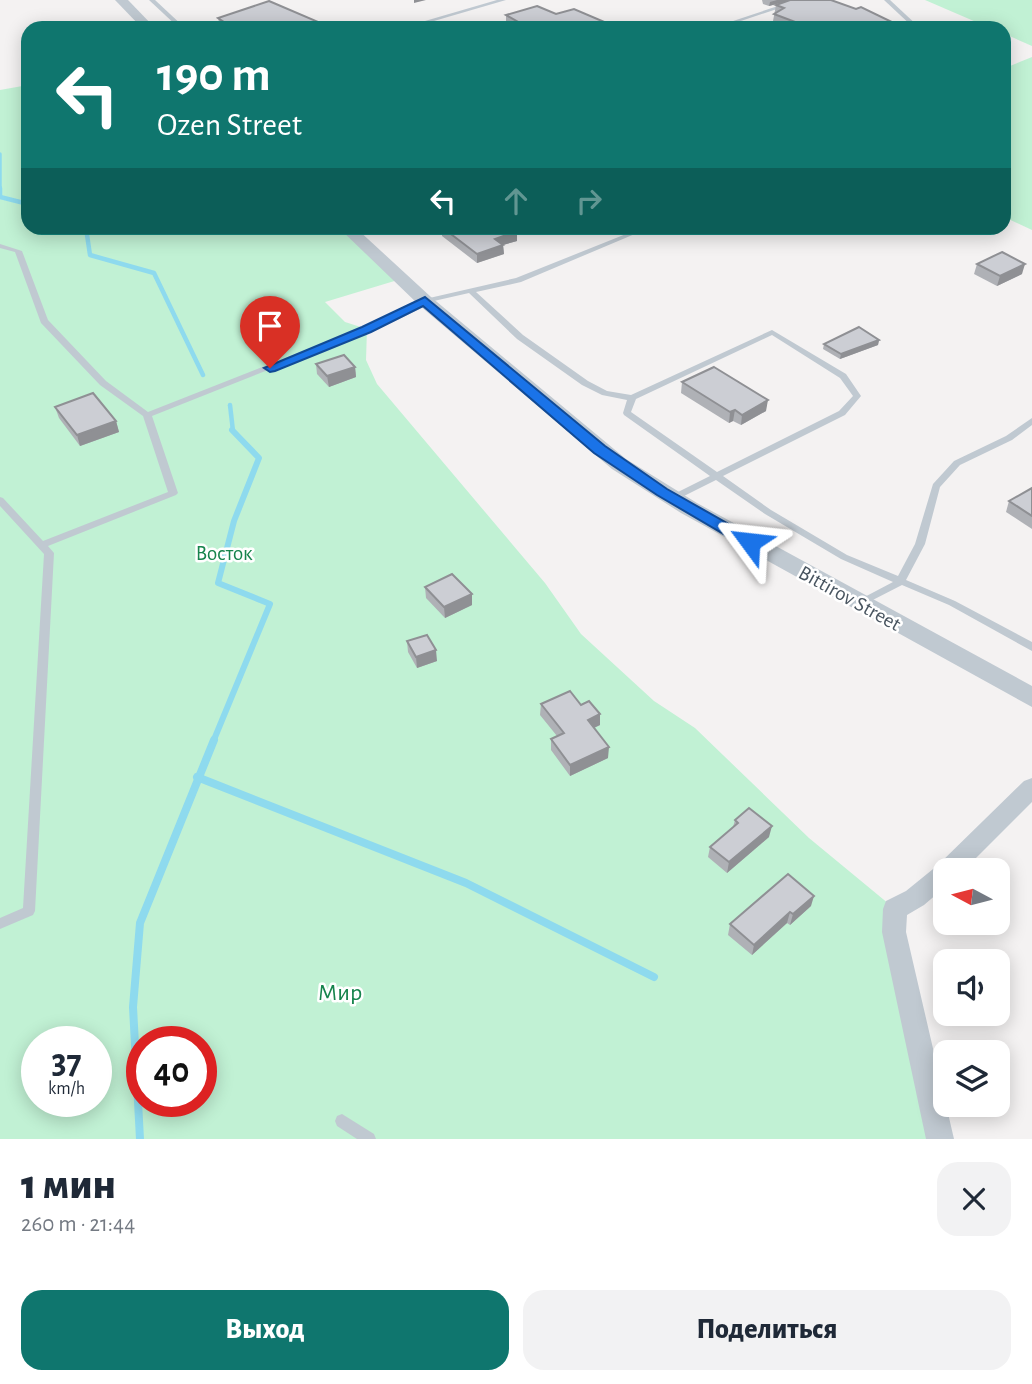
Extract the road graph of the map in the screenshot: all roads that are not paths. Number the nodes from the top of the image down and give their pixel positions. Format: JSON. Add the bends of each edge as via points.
{"nodes":[{"id":1,"x":121,"y":0,"type":"edge"},
{"id":2,"x":152,"y":0,"type":"edge"},
{"id":3,"x":503,"y":0,"type":"edge"},
{"id":4,"x":801,"y":0,"type":"edge"},
{"id":5,"x":887,"y":0,"type":"edge"},
{"id":6,"x":142,"y":21,"type":"edge"},
{"id":7,"x":174,"y":21,"type":"edge"},
{"id":8,"x":429,"y":21,"type":"edge"},
{"id":9,"x":736,"y":21,"type":"edge"},
{"id":10,"x":910,"y":21,"type":"edge"},
{"id":11,"x":363,"y":235,"type":"edge"},
{"id":12,"x":629,"y":235,"type":"edge"},
{"id":13,"x":0,"y":246,"type":"edge"},
{"id":14,"x":471,"y":291,"type":"junction"},
{"id":15,"x":425,"y":301,"type":"junction"},
{"id":16,"x":367,"y":329,"type":"joint"},
{"id":17,"x":632,"y":398,"type":"junction"},
{"id":18,"x":148,"y":415,"type":"junction"},
{"id":19,"x":1032,"y":421,"type":"edge"},
{"id":20,"x":718,"y":476,"type":"junction"},
{"id":21,"x":673,"y":498,"type":"junction"},
{"id":22,"x":0,"y":500,"type":"edge"},
{"id":23,"x":42,"y":545,"type":"junction"},
{"id":24,"x":900,"y":582,"type":"junction"},
{"id":25,"x":859,"y":604,"type":"junction"},
{"id":26,"x":1032,"y":647,"type":"edge"},
{"id":27,"x":1032,"y":698,"type":"edge"},
{"id":28,"x":1032,"y":787,"type":"edge"},
{"id":29,"x":960,"y":858,"type":"edge"},
{"id":30,"x":933,"y":882,"type":"edge"},
{"id":31,"x":0,"y":924,"type":"edge"},
{"id":32,"x":342,"y":1121,"type":"dead end"},
{"id":33,"x":369,"y":1139,"type":"edge"},
{"id":34,"x":940,"y":1139,"type":"edge"}],
"edges":[{"from":1,"to":6,"type":"street"},
{"from":2,"to":7,"type":"lane"},
{"from":3,"to":8,"type":"lane"},
{"from":4,"to":9,"type":"lane"},
{"from":5,"to":10,"type":"lane"},
{"from":11,"to":15,"type":"street","name":"Bittirov Street"},
{"from":12,"to":14,"type":"lane","via":[[543,271]]},
{"from":13,"to":18,"type":"lane","via":[[18,251],[44,321],[103,383]]},
{"from":14,"to":15,"type":"lane"},
{"from":14,"to":17,"type":"lane","via":[[520,337],[585,383]]},
{"from":15,"to":16,"type":"street"},
{"from":15,"to":21,"type":"street","name":"Bittirov Street","via":[[600,449]]},
{"from":16,"to":18,"type":"lane"},
{"from":17,"to":20,"type":"lane","via":[[626,413]]},
{"from":17,"to":20,"type":"lane","via":[[772,332],[843,376],[857,396],[842,413]]},
{"from":18,"to":23,"type":"lane","via":[[173,493]]},
{"from":19,"to":24,"type":"lane","via":[[1009,438],[957,463],[936,486],[920,544]]},
{"from":20,"to":21,"type":"lane"},
{"from":20,"to":24,"type":"lane","via":[[844,557]]},
{"from":21,"to":25,"type":"street","name":"Bittirov Street"},
{"from":22,"to":23,"type":"lane"},
{"from":23,"to":31,"type":"lane","via":[[49,553],[29,911]]},
{"from":24,"to":25,"type":"lane"},
{"from":24,"to":26,"type":"lane","via":[[951,603]]},
{"from":25,"to":27,"type":"street","name":"Bittirov Street"},
{"from":28,"to":29,"type":"street"},
{"from":30,"to":34,"type":"street","via":[[895,909],[894,932]]},
{"from":32,"to":33,"type":"lane"}]}
